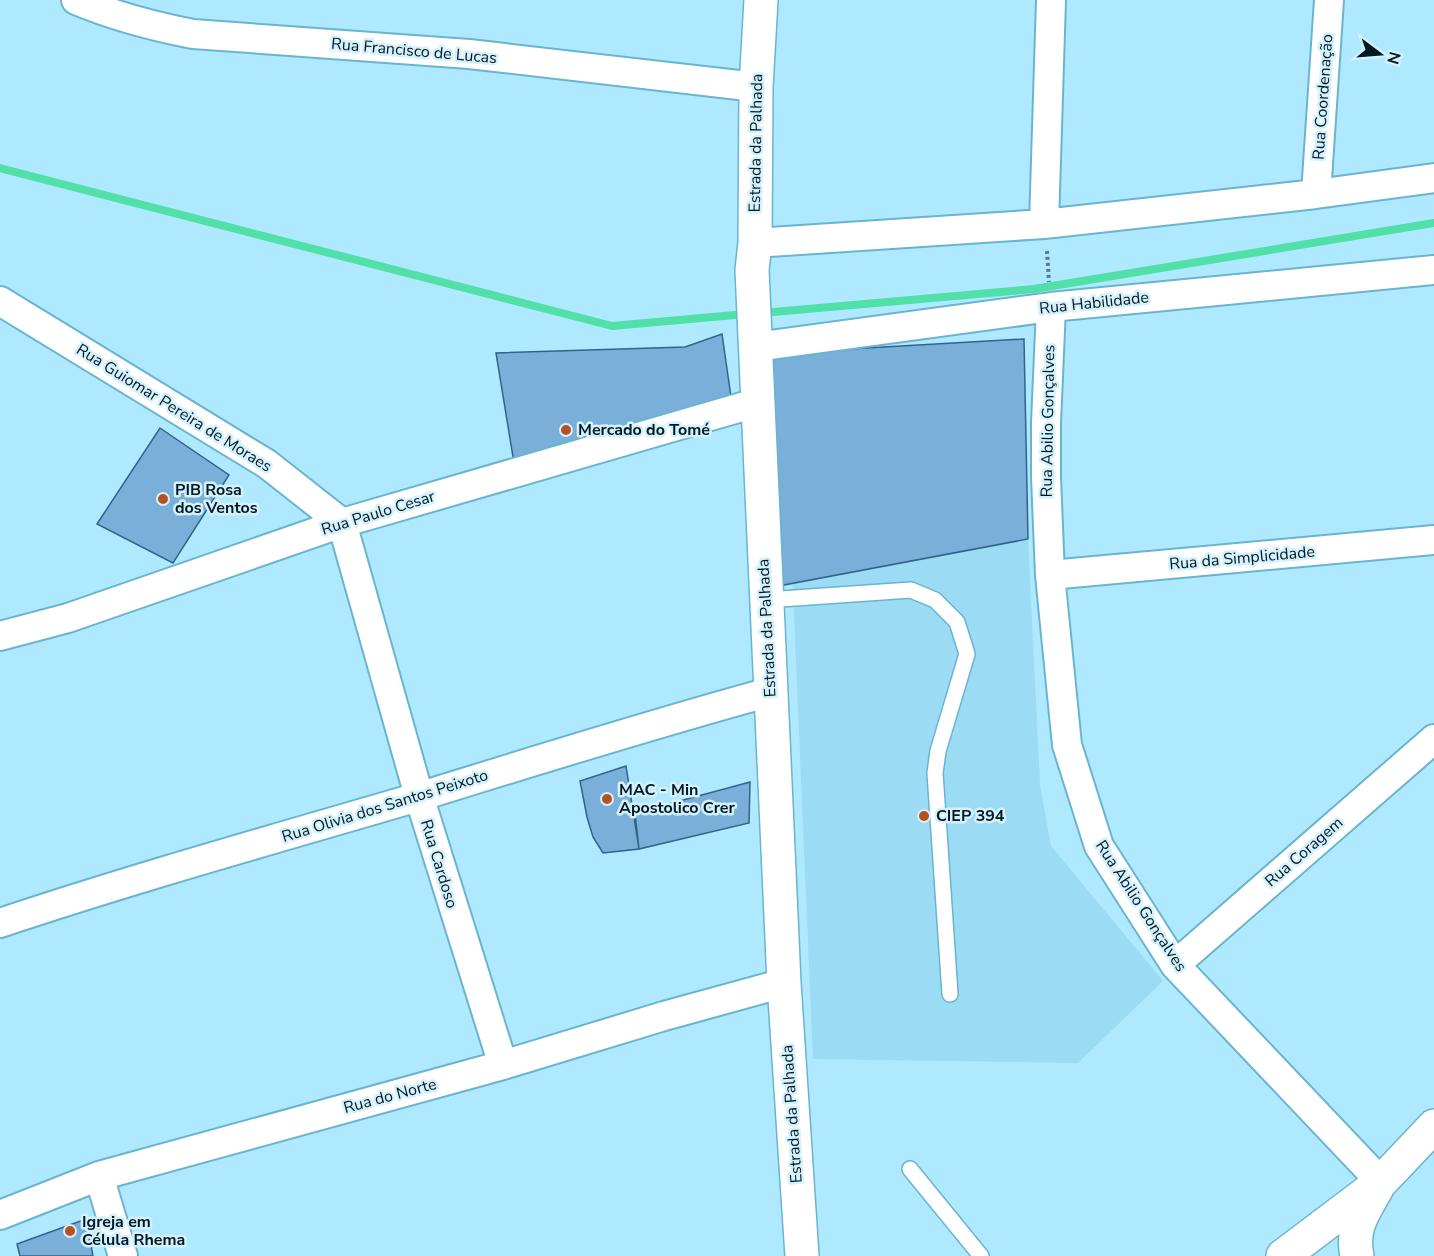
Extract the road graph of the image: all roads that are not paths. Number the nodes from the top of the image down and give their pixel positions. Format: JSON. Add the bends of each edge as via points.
{"nodes":[{"id":1,"x":76,"y":0,"type":"edge"},
{"id":2,"x":761,"y":0,"type":"edge"},
{"id":3,"x":1051,"y":0,"type":"edge"},
{"id":4,"x":1329,"y":0,"type":"edge"},
{"id":5,"x":756,"y":87,"type":"junction"},
{"id":6,"x":1434,"y":178,"type":"edge"},
{"id":7,"x":1316,"y":195,"type":"junction"},
{"id":8,"x":1044,"y":224,"type":"junction"},
{"id":9,"x":754,"y":256,"type":"junction"},
{"id":10,"x":1434,"y":270,"type":"edge"},
{"id":11,"x":0,"y":301,"type":"edge"},
{"id":12,"x":1051,"y":307,"type":"junction"},
{"id":13,"x":756,"y":343,"type":"junction"},
{"id":14,"x":759,"y":402,"type":"junction"},
{"id":15,"x":342,"y":523,"type":"junction"},
{"id":16,"x":1434,"y":540,"type":"edge"},
{"id":17,"x":1050,"y":575,"type":"junction"},
{"id":18,"x":766,"y":600,"type":"junction"},
{"id":19,"x":0,"y":636,"type":"edge"},
{"id":20,"x":770,"y":692,"type":"junction"},
{"id":21,"x":1434,"y":739,"type":"edge"},
{"id":22,"x":418,"y":796,"type":"junction"},
{"id":23,"x":0,"y":923,"type":"edge"},
{"id":24,"x":1175,"y":964,"type":"junction"},
{"id":25,"x":783,"y":983,"type":"junction"},
{"id":26,"x":950,"y":994,"type":"dead end"},
{"id":27,"x":503,"y":1065,"type":"junction"},
{"id":28,"x":1434,"y":1126,"type":"edge"},
{"id":29,"x":910,"y":1169,"type":"dead end"},
{"id":30,"x":99,"y":1176,"type":"junction"},
{"id":31,"x":1381,"y":1182,"type":"junction"},
{"id":32,"x":0,"y":1215,"type":"edge"},
{"id":33,"x":123,"y":1256,"type":"edge"},
{"id":34,"x":802,"y":1256,"type":"edge"},
{"id":35,"x":981,"y":1256,"type":"edge"},
{"id":36,"x":1283,"y":1256,"type":"edge"},
{"id":37,"x":1357,"y":1256,"type":"edge"}],
"edges":[{"from":1,"to":5,"type":"street","name":"Rua Francisco de Lucas","via":[[106,13],[193,34],[469,54]]},
{"from":2,"to":5,"type":"main road","name":"Estrada da Palhada"},
{"from":3,"to":8,"type":"street"},
{"from":4,"to":7,"type":"street","name":"Rua Coordenação"},
{"from":5,"to":9,"type":"main road","name":"Estrada da Palhada"},
{"from":6,"to":7,"type":"street"},
{"from":7,"to":8,"type":"street"},
{"from":8,"to":9,"type":"street"},
{"from":9,"to":13,"type":"main road","name":"Estrada da Palhada"},
{"from":10,"to":12,"type":"street","name":"Rua Habilidade"},
{"from":11,"to":15,"type":"street","name":"Rua Guiomar Pereira de Moraes","via":[[267,464]]},
{"from":12,"to":13,"type":"street","name":"Rua Habilidade"},
{"from":12,"to":17,"type":"street","name":"Rua Abilio Gonçalves","via":[[1046,455]]},
{"from":13,"to":14,"type":"main road","name":"Estrada da Palhada"},
{"from":14,"to":15,"type":"street","name":"Rua Paulo Cesar"},
{"from":14,"to":18,"type":"main road","name":"Estrada da Palhada"},
{"from":15,"to":19,"type":"street","name":"Rua Paulo Cesar","via":[[69,618]]},
{"from":15,"to":22,"type":"street","name":"Rua Cardoso"},
{"from":16,"to":17,"type":"street","name":"Rua da Simplicidade"},
{"from":17,"to":24,"type":"street","name":"Rua Abilio Gonçalves","via":[[1067,745],[1079,788],[1099,846]]},
{"from":18,"to":20,"type":"main road","name":"Estrada da Palhada"},
{"from":18,"to":26,"type":"lane","via":[[911,590],[935,600],[957,621],[967,654],[935,773]]},
{"from":20,"to":22,"type":"street","name":"Rua Olivia dos Santos Peixoto"},
{"from":20,"to":25,"type":"main road","name":"Estrada da Palhada"},
{"from":21,"to":24,"type":"street","name":"Rua Coragem"},
{"from":22,"to":23,"type":"street","name":"Rua Olivia dos Santos Peixoto"},
{"from":22,"to":27,"type":"street","name":"Rua Cardoso"},
{"from":24,"to":31,"type":"street","name":"Rua Abilio Gonçalves"},
{"from":25,"to":27,"type":"street","name":"Rua do Norte"},
{"from":25,"to":34,"type":"main road","name":"Estrada da Palhada"},
{"from":27,"to":30,"type":"street","name":"Rua do Norte"},
{"from":28,"to":31,"type":"main road"},
{"from":29,"to":35,"type":"lane"},
{"from":30,"to":32,"type":"street","name":"Rua do Norte"},
{"from":30,"to":33,"type":"street"},
{"from":31,"to":36,"type":"main road"},
{"from":31,"to":37,"type":"main road","via":[[1358,1223]]}]}
